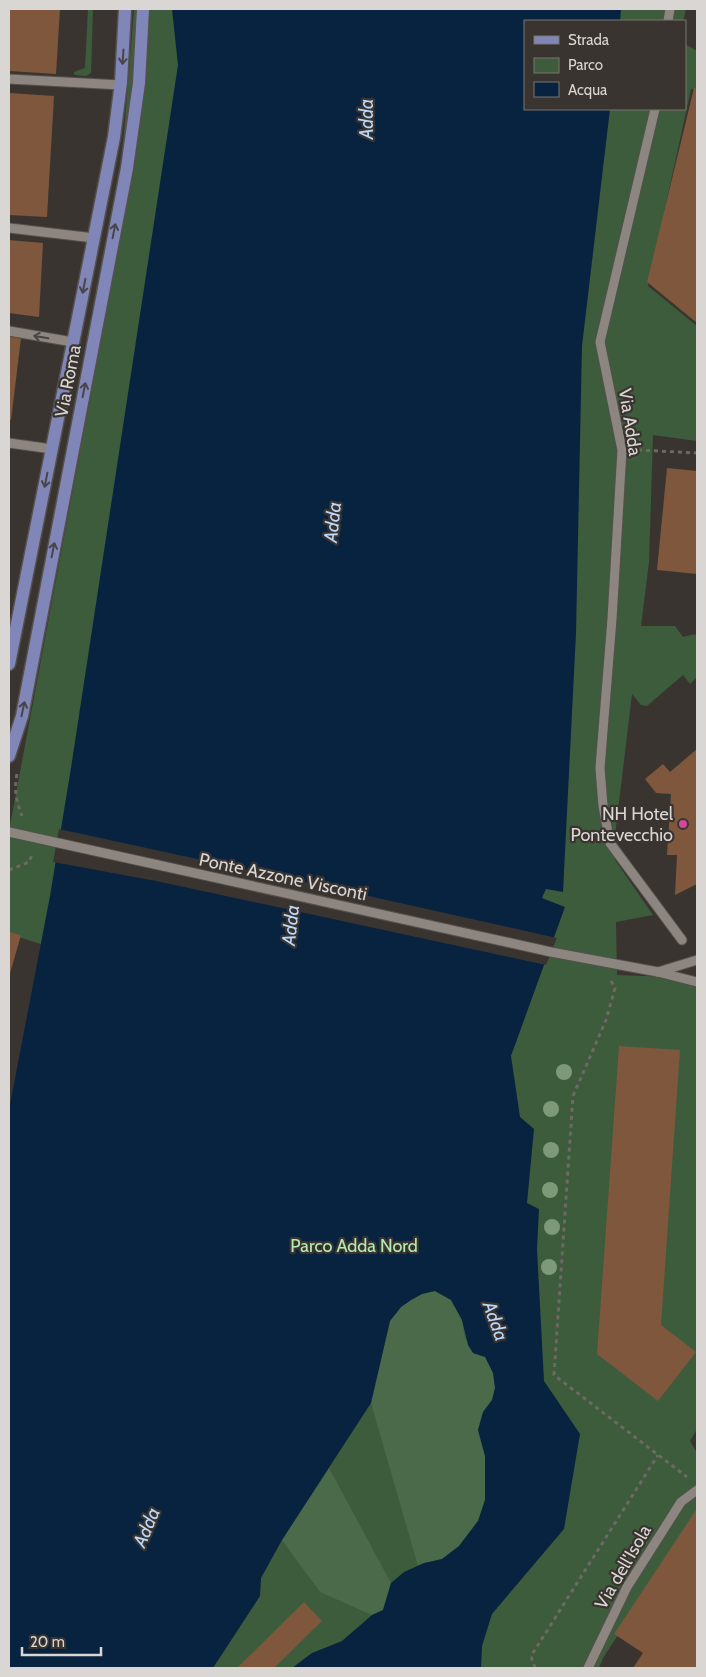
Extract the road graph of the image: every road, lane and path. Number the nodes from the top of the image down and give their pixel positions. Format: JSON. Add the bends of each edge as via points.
{"nodes":[{"id":1,"x":125,"y":9,"type":"edge"},
{"id":2,"x":143,"y":9,"type":"edge"},
{"id":3,"x":9,"y":79,"type":"edge"},
{"id":4,"x":121,"y":85,"type":"junction"},
{"id":5,"x":655,"y":110,"type":"edge"},
{"id":6,"x":9,"y":228,"type":"edge"},
{"id":7,"x":94,"y":238,"type":"junction"},
{"id":8,"x":9,"y":331,"type":"edge"},
{"id":9,"x":73,"y":342,"type":"junction"},
{"id":10,"x":9,"y":443,"type":"edge"},
{"id":11,"x":52,"y":449,"type":"junction"},
{"id":12,"x":622,"y":450,"type":"junction"},
{"id":13,"x":697,"y":453,"type":"edge"},
{"id":14,"x":9,"y":664,"type":"edge"},
{"id":15,"x":9,"y":756,"type":"edge"},
{"id":16,"x":9,"y":832,"type":"edge"},
{"id":17,"x":32,"y":854,"type":"dead end"},
{"id":18,"x":9,"y":870,"type":"edge"},
{"id":19,"x":682,"y":940,"type":"dead end"},
{"id":20,"x":697,"y":960,"type":"edge"},
{"id":21,"x":658,"y":972,"type":"junction"},
{"id":22,"x":697,"y":982,"type":"edge"},
{"id":23,"x":615,"y":988,"type":"dead end"},
{"id":24,"x":658,"y":1455,"type":"junction"},
{"id":25,"x":690,"y":1480,"type":"dead end"},
{"id":26,"x":697,"y":1490,"type":"edge"},
{"id":27,"x":535,"y":1668,"type":"edge"},
{"id":28,"x":588,"y":1668,"type":"edge"}],
"edges":[{"from":1,"to":4,"type":"main road","name":"Via Roma","one_way":true},
{"from":15,"to":2,"type":"main road","name":"Via Roma","one_way":true,"via":[[22,716],[126,168],[138,93]]},
{"from":3,"to":4,"type":"street"},
{"from":4,"to":7,"type":"main road","name":"Via Roma"},
{"from":5,"to":12,"type":"street","name":"Via Adda","via":[[600,342]]},
{"from":6,"to":7,"type":"street"},
{"from":7,"to":9,"type":"main road","name":"Via Roma","one_way":true},
{"from":9,"to":8,"type":"street","one_way":true},
{"from":9,"to":11,"type":"main road","name":"Via Roma"},
{"from":10,"to":11,"type":"street"},
{"from":11,"to":14,"type":"main road","name":"Via Roma","one_way":true},
{"from":12,"to":13,"type":"path"},
{"from":12,"to":19,"type":"street","name":"Via Adda","via":[[600,768],[603,806],[610,843]]},
{"from":16,"to":21,"type":"street","name":"Ponte Azzone Visconti","via":[[551,952]]},
{"from":17,"to":18,"type":"path","via":[[29,862]]},
{"from":20,"to":21,"type":"street"},
{"from":21,"to":22,"type":"street","name":"Ponte Azzone Visconti"},
{"from":23,"to":24,"type":"path","via":[[606,1020],[573,1096],[554,1375]]},
{"from":24,"to":25,"type":"path"},
{"from":24,"to":27,"type":"path","via":[[531,1656]]},
{"from":26,"to":28,"type":"street","name":"Via dell'Isola","via":[[681,1502],[627,1587]]}]}
